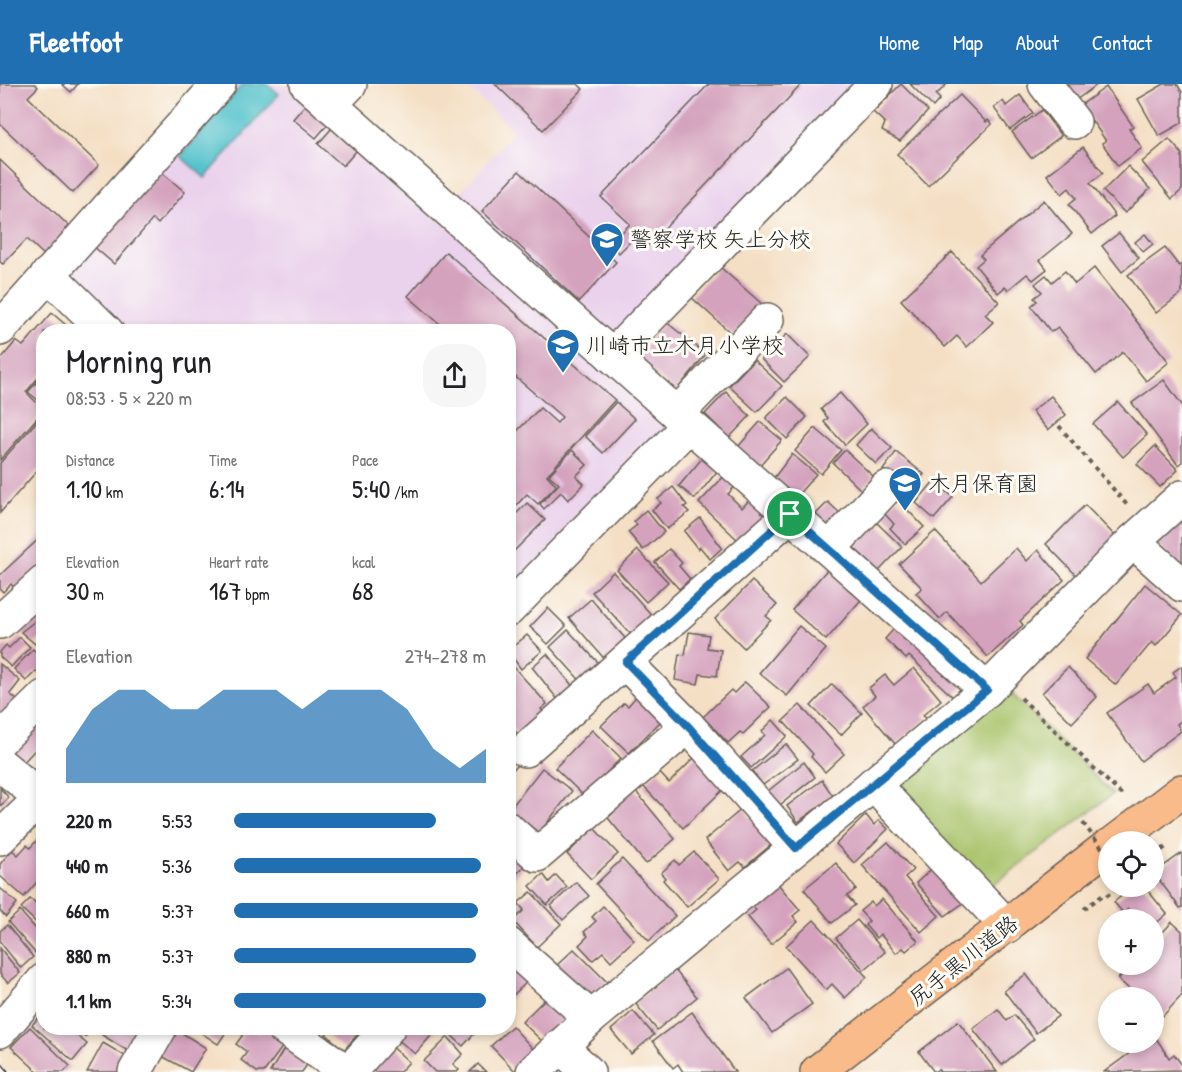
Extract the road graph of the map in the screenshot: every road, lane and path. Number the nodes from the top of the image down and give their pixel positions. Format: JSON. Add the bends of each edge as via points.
{"nodes":[{"id":1,"x":219,"y":84,"type":"edge"},
{"id":2,"x":876,"y":84,"type":"edge"},
{"id":3,"x":1045,"y":84,"type":"edge"},
{"id":4,"x":329,"y":91,"type":"edge"},
{"id":5,"x":1074,"y":122,"type":"dead end"},
{"id":6,"x":48,"y":274,"type":"junction"},
{"id":7,"x":767,"y":320,"type":"dead end"},
{"id":8,"x":99,"y":324,"type":"edge"},
{"id":9,"x":0,"y":329,"type":"edge"},
{"id":10,"x":612,"y":356,"type":"junction"},
{"id":11,"x":683,"y":419,"type":"junction"},
{"id":12,"x":1059,"y":426,"type":"dead end"},
{"id":13,"x":886,"y":488,"type":"dead end"},
{"id":14,"x":1182,"y":497,"type":"edge"},
{"id":15,"x":790,"y":514,"type":"junction"},
{"id":16,"x":1140,"y":535,"type":"junction"},
{"id":17,"x":829,"y":549,"type":"junction"},
{"id":18,"x":1182,"y":585,"type":"edge"},
{"id":19,"x":36,"y":589,"type":"edge"},
{"id":20,"x":516,"y":601,"type":"edge"},
{"id":21,"x":0,"y":622,"type":"edge"},
{"id":22,"x":626,"y":662,"type":"junction"},
{"id":23,"x":993,"y":684,"type":"junction"},
{"id":24,"x":36,"y":705,"type":"edge"},
{"id":25,"x":688,"y":726,"type":"junction"},
{"id":26,"x":0,"y":740,"type":"edge"},
{"id":27,"x":525,"y":750,"type":"dead end"},
{"id":28,"x":0,"y":764,"type":"edge"},
{"id":29,"x":873,"y":784,"type":"junction"},
{"id":30,"x":1182,"y":791,"type":"edge"},
{"id":31,"x":36,"y":794,"type":"edge"},
{"id":32,"x":36,"y":805,"type":"edge"},
{"id":33,"x":1146,"y":818,"type":"junction"},
{"id":34,"x":1083,"y":823,"type":"dead end"},
{"id":35,"x":1129,"y":831,"type":"edge"},
{"id":36,"x":516,"y":836,"type":"edge"},
{"id":37,"x":0,"y":838,"type":"edge"},
{"id":38,"x":1098,"y":843,"type":"edge"},
{"id":39,"x":796,"y":848,"type":"junction"},
{"id":40,"x":1098,"y":854,"type":"edge"},
{"id":41,"x":1099,"y":897,"type":"edge"},
{"id":42,"x":1084,"y":909,"type":"dead end"},
{"id":43,"x":1007,"y":926,"type":"junction"},
{"id":44,"x":516,"y":951,"type":"edge"},
{"id":45,"x":36,"y":989,"type":"edge"},
{"id":46,"x":591,"y":1018,"type":"junction"},
{"id":47,"x":0,"y":1031,"type":"edge"},
{"id":48,"x":156,"y":1035,"type":"edge"},
{"id":49,"x":294,"y":1035,"type":"edge"},
{"id":50,"x":382,"y":1035,"type":"edge"},
{"id":51,"x":560,"y":1046,"type":"junction"},
{"id":52,"x":135,"y":1072,"type":"edge"},
{"id":53,"x":348,"y":1072,"type":"edge"},
{"id":54,"x":533,"y":1072,"type":"edge"},
{"id":55,"x":588,"y":1072,"type":"edge"},
{"id":56,"x":817,"y":1072,"type":"edge"}],
"edges":[{"from":1,"to":6,"type":"street"},
{"from":2,"to":10,"type":"street"},
{"from":3,"to":5,"type":"street"},
{"from":4,"to":10,"type":"street"},
{"from":6,"to":8,"type":"street"},
{"from":6,"to":9,"type":"street"},
{"from":7,"to":11,"type":"street"},
{"from":10,"to":11,"type":"street"},
{"from":11,"to":15,"type":"street"},
{"from":11,"to":20,"type":"street"},
{"from":12,"to":16,"type":"path"},
{"from":13,"to":17,"type":"street"},
{"from":14,"to":16,"type":"street"},
{"from":15,"to":17,"type":"street"},
{"from":15,"to":22,"type":"street"},
{"from":16,"to":18,"type":"street"},
{"from":16,"to":23,"type":"street"},
{"from":17,"to":23,"type":"street"},
{"from":19,"to":21,"type":"street"},
{"from":22,"to":25,"type":"street"},
{"from":22,"to":27,"type":"street"},
{"from":23,"to":29,"type":"street"},
{"from":23,"to":33,"type":"path"},
{"from":24,"to":26,"type":"street"},
{"from":25,"to":36,"type":"street","via":[[537,855]]},
{"from":25,"to":39,"type":"street"},
{"from":28,"to":31,"type":"street"},
{"from":29,"to":39,"type":"street"},
{"from":29,"to":43,"type":"street"},
{"from":30,"to":33,"type":"main road"},
{"from":32,"to":37,"type":"street"},
{"from":33,"to":35,"type":"main road"},
{"from":34,"to":38,"type":"path","bridge":true},
{"from":39,"to":46,"type":"street"},
{"from":40,"to":43,"type":"main road","name":"尻手黒川道路"},
{"from":41,"to":42,"type":"path"},
{"from":43,"to":56,"type":"main road","name":"尻手黒川道路"},
{"from":44,"to":46,"type":"street"},
{"from":45,"to":47,"type":"street"},
{"from":46,"to":51,"type":"street"},
{"from":48,"to":52,"type":"street"},
{"from":49,"to":53,"type":"street"},
{"from":50,"to":53,"type":"street"},
{"from":51,"to":54,"type":"street"},
{"from":51,"to":55,"type":"street"}]}
